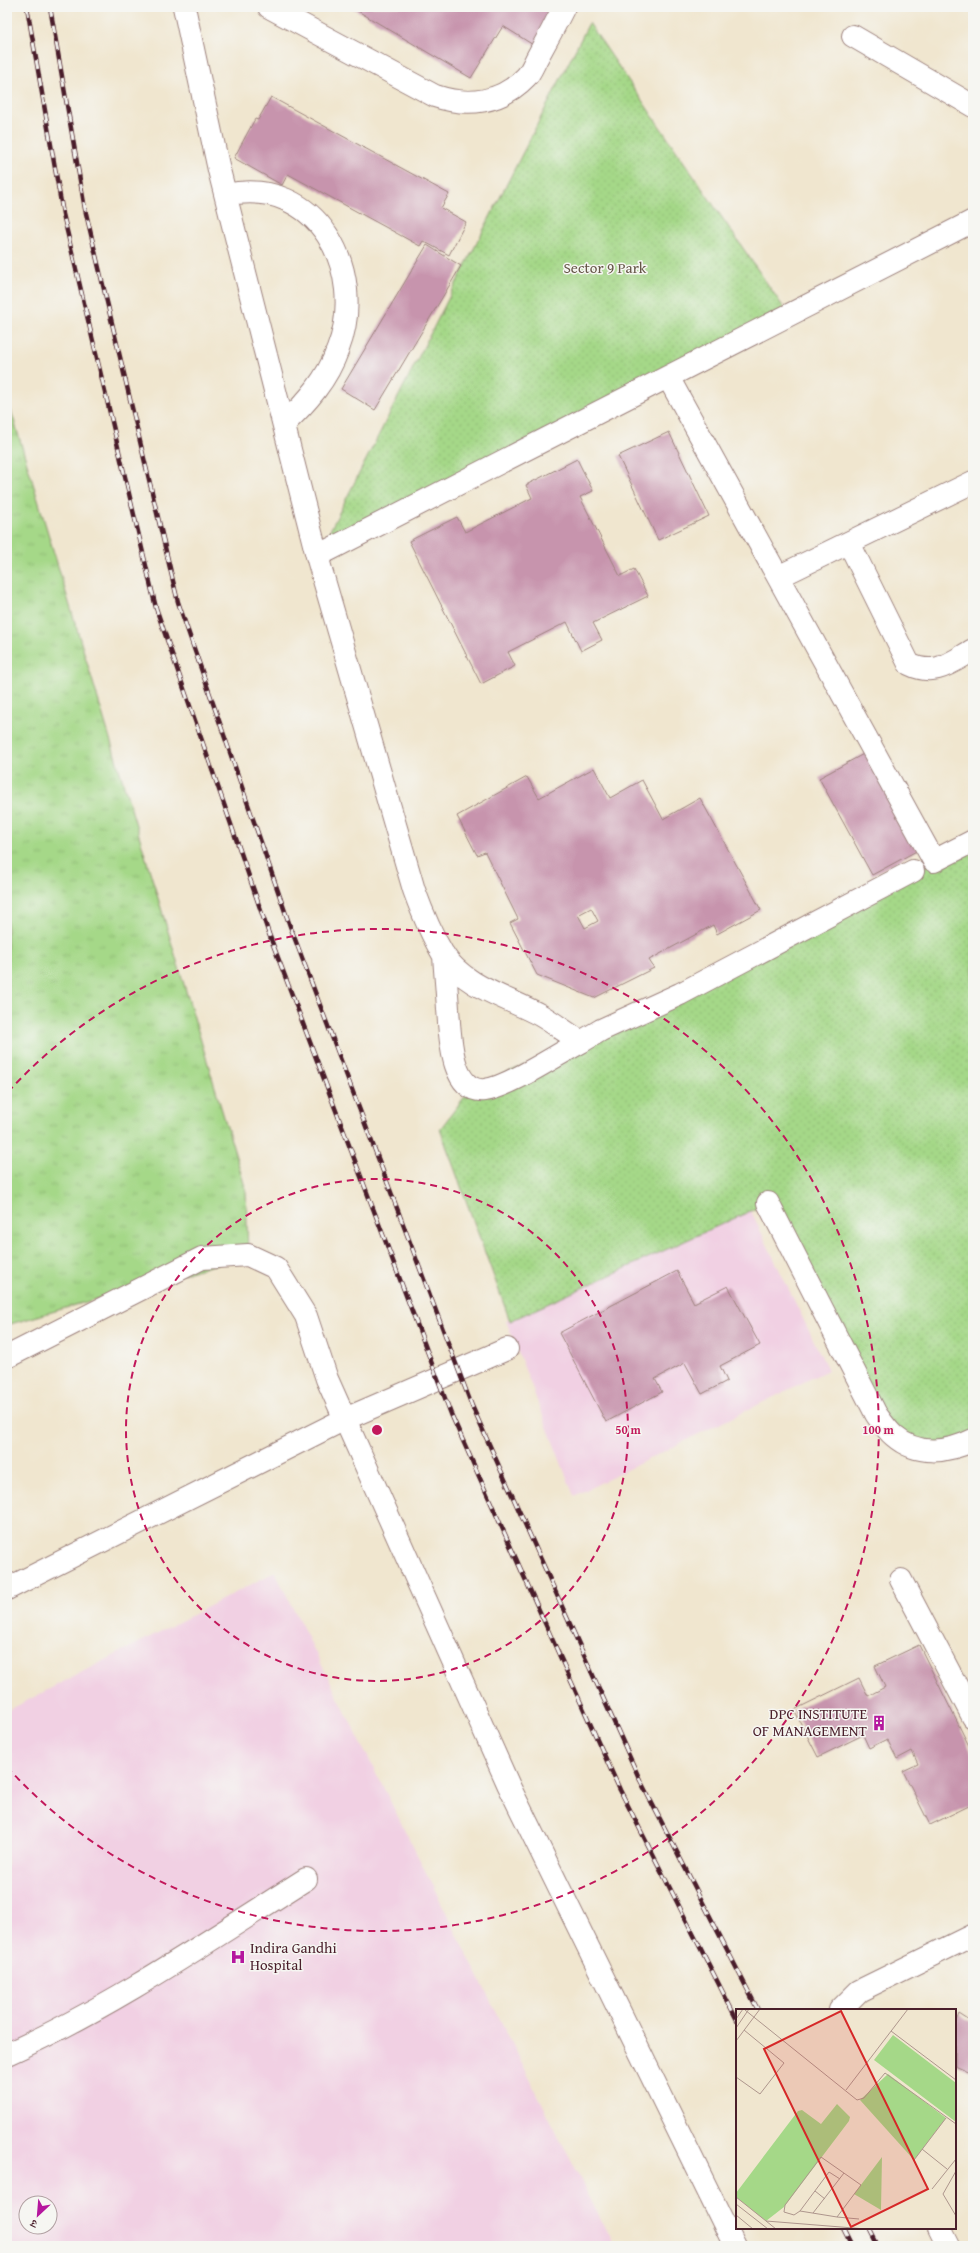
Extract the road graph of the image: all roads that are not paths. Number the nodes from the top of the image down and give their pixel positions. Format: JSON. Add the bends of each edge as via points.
{"nodes":[{"id":1,"x":184,"y":7,"type":"edge"},
{"id":2,"x":269,"y":7,"type":"edge"},
{"id":3,"x":564,"y":7,"type":"edge"},
{"id":4,"x":853,"y":36,"type":"dead end"},
{"id":5,"x":973,"y":106,"type":"edge"},
{"id":6,"x":226,"y":196,"type":"junction"},
{"id":7,"x":973,"y":221,"type":"edge"},
{"id":8,"x":668,"y":377,"type":"junction"},
{"id":9,"x":284,"y":424,"type":"junction"},
{"id":10,"x":973,"y":482,"type":"edge"},
{"id":11,"x":849,"y":543,"type":"junction"},
{"id":12,"x":317,"y":556,"type":"junction"},
{"id":13,"x":778,"y":577,"type":"junction"},
{"id":14,"x":973,"y":650,"type":"edge"},
{"id":15,"x":973,"y":841,"type":"edge"},
{"id":16,"x":913,"y":871,"type":"dead end"},
{"id":17,"x":444,"y":955,"type":"junction"},
{"id":18,"x":581,"y":1042,"type":"junction"},
{"id":19,"x":768,"y":1203,"type":"dead end"},
{"id":20,"x":507,"y":1349,"type":"dead end"},
{"id":21,"x":7,"y":1357,"type":"edge"},
{"id":22,"x":345,"y":1419,"type":"junction"},
{"id":23,"x":973,"y":1440,"type":"edge"},
{"id":24,"x":901,"y":1580,"type":"dead end"},
{"id":25,"x":7,"y":1589,"type":"edge"},
{"id":26,"x":973,"y":1717,"type":"edge"},
{"id":27,"x":306,"y":1879,"type":"dead end"},
{"id":28,"x":973,"y":1935,"type":"edge"},
{"id":29,"x":841,"y":2009,"type":"edge"},
{"id":30,"x":7,"y":2054,"type":"edge"},
{"id":31,"x":940,"y":2229,"type":"edge"},
{"id":32,"x":735,"y":2246,"type":"edge"},
{"id":33,"x":948,"y":2246,"type":"edge"}],
"edges":[{"from":1,"to":6,"type":"street"},
{"from":2,"to":3,"type":"street","via":[[435,96],[448,101],[469,103],[506,94],[526,76]]},
{"from":4,"to":5,"type":"street"},
{"from":6,"to":9,"type":"street"},
{"from":6,"to":9,"type":"street","via":[[245,191],[295,204],[314,219],[331,238],[342,264],[347,294],[339,348],[313,395]]},
{"from":7,"to":8,"type":"street","via":[[790,317]]},
{"from":8,"to":12,"type":"street"},
{"from":8,"to":13,"type":"street"},
{"from":9,"to":12,"type":"street"},
{"from":10,"to":11,"type":"street"},
{"from":11,"to":13,"type":"street"},
{"from":11,"to":14,"type":"street","via":[[909,664],[920,669],[932,670]]},
{"from":12,"to":17,"type":"street","via":[[414,890],[426,921]]},
{"from":13,"to":15,"type":"street","via":[[934,860]]},
{"from":16,"to":18,"type":"street","via":[[680,994],[601,1030]]},
{"from":17,"to":18,"type":"street","via":[[466,978],[540,1015]]},
{"from":17,"to":18,"type":"street","via":[[452,1054],[462,1078],[472,1087],[485,1090],[502,1084]]},
{"from":19,"to":23,"type":"street","via":[[876,1414],[894,1436],[928,1452],[946,1450]]},
{"from":20,"to":22,"type":"street"},
{"from":21,"to":22,"type":"street","via":[[202,1258],[248,1255],[276,1268],[306,1316],[327,1379]]},
{"from":22,"to":25,"type":"street"},
{"from":22,"to":32,"type":"street","via":[[509,1786]]},
{"from":24,"to":26,"type":"street"},
{"from":27,"to":30,"type":"street","via":[[58,2032]]},
{"from":28,"to":29,"type":"street","via":[[859,1991]]},
{"from":31,"to":33,"type":"street"}]}
